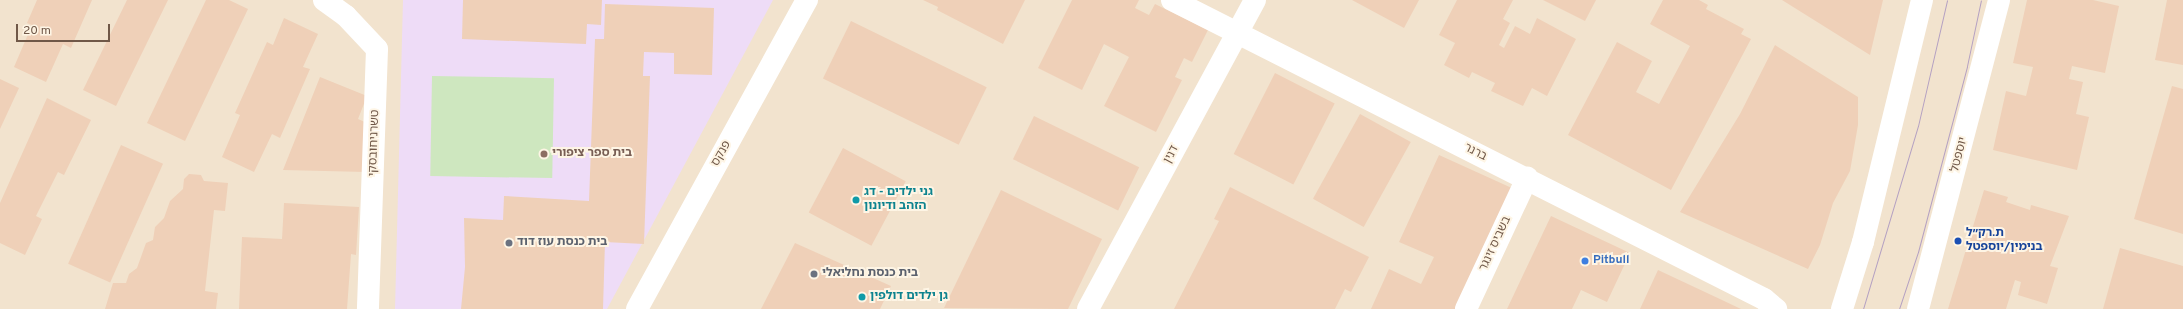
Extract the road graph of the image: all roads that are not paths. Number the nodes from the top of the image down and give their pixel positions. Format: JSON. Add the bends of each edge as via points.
{"nodes":[{"id":1,"x":807,"y":0,"type":"edge"},
{"id":2,"x":1172,"y":0,"type":"edge"},
{"id":3,"x":1255,"y":0,"type":"edge"},
{"id":4,"x":1922,"y":0,"type":"edge"},
{"id":5,"x":1999,"y":0,"type":"edge"},
{"id":6,"x":335,"y":4,"type":"edge"},
{"id":7,"x":1236,"y":34,"type":"junction"},
{"id":8,"x":1527,"y":178,"type":"junction"},
{"id":9,"x":368,"y":309,"type":"edge"},
{"id":10,"x":636,"y":309,"type":"edge"},
{"id":11,"x":1088,"y":309,"type":"edge"},
{"id":12,"x":1466,"y":309,"type":"edge"},
{"id":13,"x":1776,"y":309,"type":"edge"},
{"id":14,"x":1842,"y":309,"type":"edge"},
{"id":15,"x":1918,"y":309,"type":"edge"}],
"edges":[{"from":1,"to":10,"type":"street","name":"פנקס"},
{"from":2,"to":7,"type":"street","name":"ברנר"},
{"from":3,"to":7,"type":"street","name":"דנין"},
{"from":4,"to":14,"type":"street","via":[[1863,242]]},
{"from":5,"to":15,"type":"street","name":"יוספטל"},
{"from":6,"to":9,"type":"street","name":"טשרניחובסקי","via":[[377,49]]},
{"from":7,"to":8,"type":"street","name":"ברנר"},
{"from":7,"to":11,"type":"street","name":"דנין"},
{"from":8,"to":12,"type":"street","name":"בשביס זינגר"},
{"from":8,"to":13,"type":"street","name":"ברנר","via":[[1764,299]]}]}
